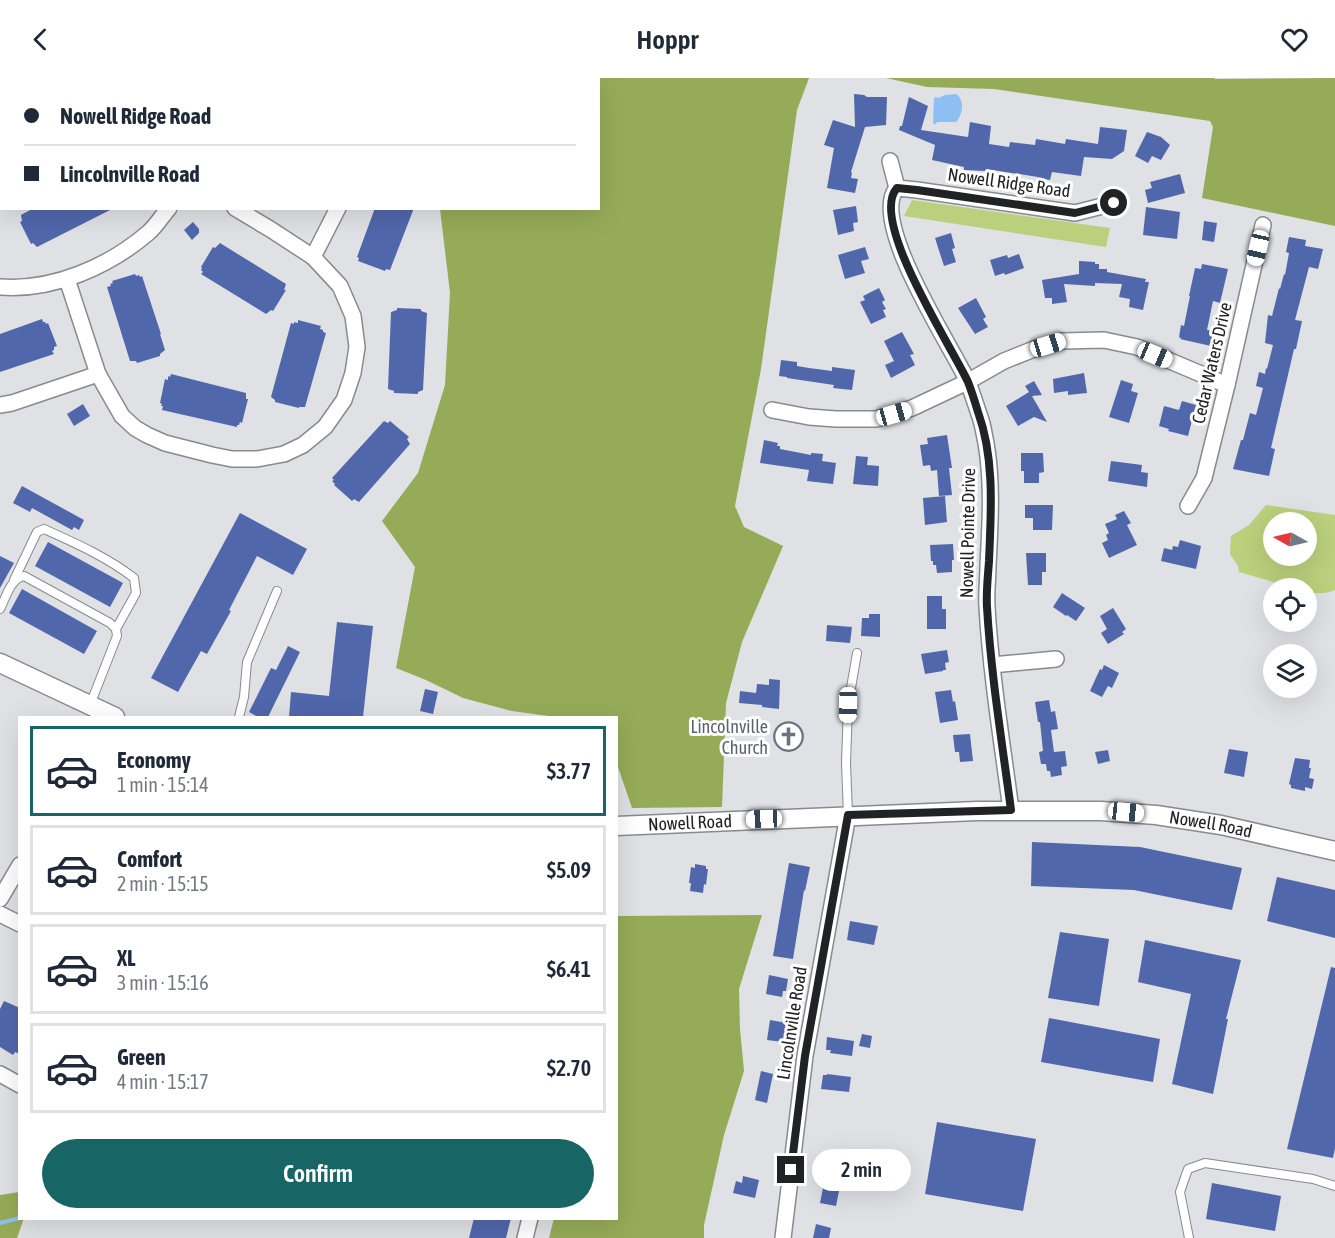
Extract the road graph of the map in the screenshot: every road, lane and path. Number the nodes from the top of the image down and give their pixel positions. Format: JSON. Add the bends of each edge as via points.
{"nodes":[{"id":1,"x":890,"y":161,"type":"dead end"},
{"id":2,"x":897,"y":188,"type":"junction"},
{"id":3,"x":1114,"y":203,"type":"dead end"},
{"id":4,"x":167,"y":210,"type":"edge"},
{"id":5,"x":238,"y":210,"type":"edge"},
{"id":6,"x":337,"y":210,"type":"edge"},
{"id":7,"x":1263,"y":225,"type":"dead end"},
{"id":8,"x":312,"y":257,"type":"junction"},
{"id":9,"x":67,"y":279,"type":"junction"},
{"id":10,"x":0,"y":287,"type":"edge"},
{"id":11,"x":98,"y":374,"type":"junction"},
{"id":12,"x":968,"y":382,"type":"junction"},
{"id":13,"x":1227,"y":385,"type":"junction"},
{"id":14,"x":0,"y":405,"type":"edge"},
{"id":15,"x":772,"y":410,"type":"dead end"},
{"id":16,"x":1188,"y":506,"type":"dead end"},
{"id":17,"x":14,"y":580,"type":"junction"},
{"id":18,"x":277,"y":591,"type":"dead end"},
{"id":19,"x":0,"y":609,"type":"edge"},
{"id":20,"x":116,"y":629,"type":"junction"},
{"id":21,"x":857,"y":653,"type":"dead end"},
{"id":22,"x":1056,"y":659,"type":"dead end"},
{"id":23,"x":0,"y":663,"type":"edge"},
{"id":24,"x":992,"y":665,"type":"junction"},
{"id":25,"x":100,"y":713,"type":"edge"},
{"id":26,"x":239,"y":716,"type":"edge"},
{"id":27,"x":1011,"y":810,"type":"junction"},
{"id":28,"x":848,"y":815,"type":"junction"},
{"id":29,"x":618,"y":826,"type":"edge"},
{"id":30,"x":1335,"y":851,"type":"edge"},
{"id":31,"x":18,"y":868,"type":"edge"},
{"id":32,"x":0,"y":898,"type":"edge"},
{"id":33,"x":0,"y":914,"type":"edge"},
{"id":34,"x":18,"y":923,"type":"edge"},
{"id":35,"x":0,"y":1074,"type":"edge"},
{"id":36,"x":18,"y":1084,"type":"edge"},
{"id":37,"x":1335,"y":1186,"type":"edge"},
{"id":38,"x":530,"y":1220,"type":"edge"},
{"id":39,"x":525,"y":1238,"type":"edge"},
{"id":40,"x":783,"y":1238,"type":"edge"},
{"id":41,"x":1189,"y":1238,"type":"edge"}],
"edges":[{"from":1,"to":2,"type":"street"},
{"from":2,"to":3,"type":"street","name":"Nowell Ridge Road","via":[[1075,213]]},
{"from":2,"to":12,"type":"street","name":"Nowell Pointe Drive","via":[[891,203],[894,234],[923,301]]},
{"from":4,"to":9,"type":"street","via":[[126,249]]},
{"from":5,"to":8,"type":"street"},
{"from":6,"to":8,"type":"street"},
{"from":7,"to":13,"type":"street","name":"Cedar Waters Drive"},
{"from":8,"to":11,"type":"street","via":[[340,286],[353,316],[357,347],[344,400],[325,427],[303,446],[257,459],[232,459],[165,443],[122,416]]},
{"from":9,"to":10,"type":"street"},
{"from":9,"to":11,"type":"street"},
{"from":11,"to":14,"type":"street"},
{"from":12,"to":13,"type":"street","via":[[1034,349],[1062,341],[1104,340],[1137,347]]},
{"from":12,"to":15,"type":"street","via":[[912,408],[876,419],[818,418]]},
{"from":12,"to":24,"type":"street","name":"Nowell Pointe Drive","via":[[982,423],[990,466],[987,604]]},
{"from":13,"to":16,"type":"street","name":"Cedar Waters Drive","via":[[1204,478]]},
{"from":17,"to":19,"type":"lane"},
{"from":17,"to":20,"type":"lane","via":[[24,576]]},
{"from":17,"to":20,"type":"lane","via":[[37,532],[44,529],[71,541],[134,578],[136,593]]},
{"from":18,"to":26,"type":"lane","via":[[247,662]]},
{"from":20,"to":25,"type":"lane"},
{"from":21,"to":28,"type":"lane","via":[[848,705]]},
{"from":22,"to":24,"type":"street"},
{"from":23,"to":25,"type":"street"},
{"from":24,"to":27,"type":"street","name":"Nowell Pointe Drive"},
{"from":27,"to":28,"type":"street","name":"Nowell Road"},
{"from":27,"to":30,"type":"street","name":"Nowell Road","via":[[1156,815],[1221,825]]},
{"from":28,"to":29,"type":"street","name":"Nowell Road"},
{"from":28,"to":40,"type":"street","name":"Lincolnville Road","via":[[805,1056]]},
{"from":31,"to":32,"type":"street"},
{"from":33,"to":34,"type":"street"},
{"from":35,"to":36,"type":"street"},
{"from":37,"to":41,"type":"lane","via":[[1313,1179],[1204,1163],[1188,1169],[1180,1192]]},
{"from":38,"to":39,"type":"street"}]}
